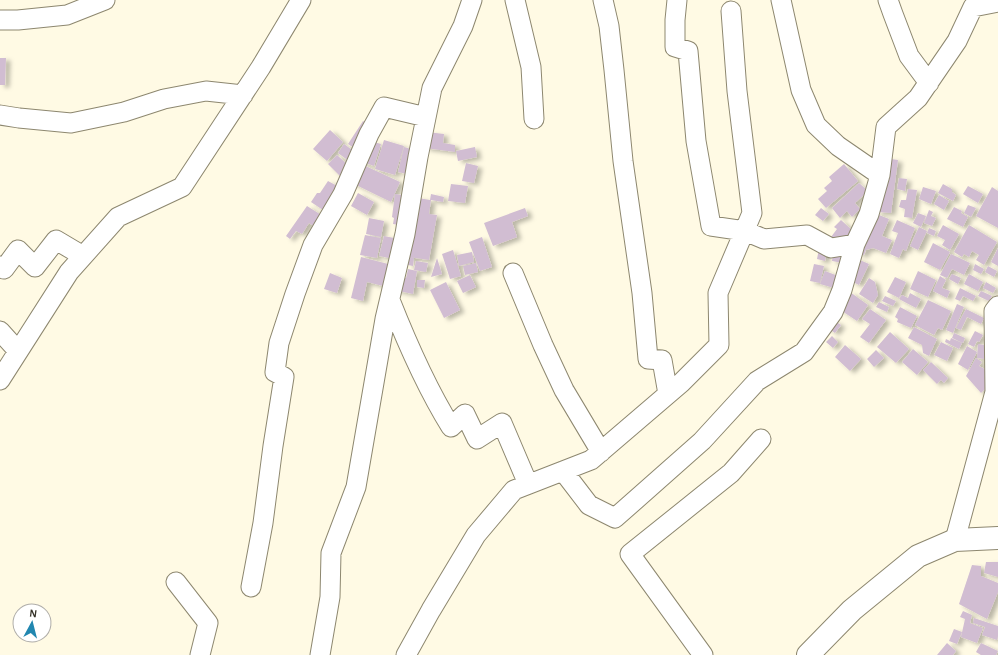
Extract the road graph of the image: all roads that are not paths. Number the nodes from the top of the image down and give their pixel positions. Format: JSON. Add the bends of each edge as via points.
{"nodes":[{"id":1,"x":105,"y":0,"type":"edge"},
{"id":2,"x":301,"y":0,"type":"edge"},
{"id":3,"x":472,"y":0,"type":"edge"},
{"id":4,"x":515,"y":0,"type":"edge"},
{"id":5,"x":603,"y":0,"type":"edge"},
{"id":6,"x":677,"y":0,"type":"edge"},
{"id":7,"x":781,"y":0,"type":"edge"},
{"id":8,"x":888,"y":0,"type":"edge"},
{"id":9,"x":998,"y":2,"type":"edge"},
{"id":10,"x":731,"y":11,"type":"dead end"},
{"id":11,"x":0,"y":20,"type":"edge"},
{"id":12,"x":929,"y":83,"type":"junction"},
{"id":13,"x":243,"y":95,"type":"junction"},
{"id":14,"x":0,"y":115,"type":"edge"},
{"id":15,"x":426,"y":118,"type":"junction"},
{"id":16,"x":534,"y":119,"type":"dead end"},
{"id":17,"x":880,"y":175,"type":"junction"},
{"id":18,"x":745,"y":230,"type":"junction"},
{"id":19,"x":855,"y":244,"type":"junction"},
{"id":20,"x":83,"y":256,"type":"junction"},
{"id":21,"x":0,"y":266,"type":"edge"},
{"id":22,"x":513,"y":273,"type":"dead end"},
{"id":23,"x":390,"y":300,"type":"junction"},
{"id":24,"x":998,"y":306,"type":"edge"},
{"id":25,"x":0,"y":331,"type":"edge"},
{"id":26,"x":18,"y":351,"type":"junction"},
{"id":27,"x":0,"y":380,"type":"edge"},
{"id":28,"x":668,"y":394,"type":"junction"},
{"id":29,"x":761,"y":439,"type":"dead end"},
{"id":30,"x":600,"y":452,"type":"junction"},
{"id":31,"x":563,"y":471,"type":"junction"},
{"id":32,"x":528,"y":484,"type":"junction"},
{"id":33,"x":998,"y":538,"type":"edge"},
{"id":34,"x":954,"y":540,"type":"junction"},
{"id":35,"x":176,"y":582,"type":"dead end"},
{"id":36,"x":251,"y":587,"type":"dead end"},
{"id":37,"x":200,"y":655,"type":"edge"},
{"id":38,"x":320,"y":655,"type":"edge"},
{"id":39,"x":406,"y":655,"type":"edge"},
{"id":40,"x":703,"y":655,"type":"edge"},
{"id":41,"x":808,"y":655,"type":"edge"}],
"edges":[{"from":1,"to":11,"type":"street","via":[[67,14]]},
{"from":2,"to":13,"type":"street"},
{"from":3,"to":15,"type":"street","via":[[463,26],[432,88]]},
{"from":4,"to":16,"type":"street","via":[[531,67]]},
{"from":5,"to":28,"type":"street","via":[[609,26],[648,359],[662,360]]},
{"from":6,"to":18,"type":"street","via":[[675,47],[688,51],[696,141],[711,226]]},
{"from":7,"to":17,"type":"street","via":[[801,90],[816,125],[838,146]]},
{"from":8,"to":12,"type":"street","via":[[909,56]]},
{"from":9,"to":12,"type":"street","via":[[973,7],[957,41]]},
{"from":10,"to":18,"type":"street","via":[[737,91],[752,213]]},
{"from":12,"to":17,"type":"street","via":[[918,98],[886,127]]},
{"from":13,"to":14,"type":"street","via":[[206,91],[164,99],[124,112],[71,124]]},
{"from":13,"to":20,"type":"street","via":[[182,187],[118,217]]},
{"from":15,"to":23,"type":"street"},
{"from":15,"to":36,"type":"street","via":[[384,107],[369,134],[343,194],[313,245],[279,343],[275,372],[284,377]]},
{"from":17,"to":19,"type":"street","via":[[869,214]]},
{"from":18,"to":19,"type":"street","via":[[764,239],[807,235],[831,248]]},
{"from":18,"to":28,"type":"street","via":[[718,293],[718,345]]},
{"from":19,"to":31,"type":"street","via":[[842,290],[832,312],[804,352],[757,381],[702,441],[615,518],[589,505]]},
{"from":20,"to":21,"type":"street","via":[[56,240],[35,267],[18,250],[4,269]]},
{"from":20,"to":26,"type":"street","via":[[69,272]]},
{"from":22,"to":30,"type":"street","via":[[564,390]]},
{"from":23,"to":32,"type":"street","via":[[409,348],[451,427],[465,414],[477,439],[502,423]]},
{"from":23,"to":38,"type":"street","via":[[356,487],[331,553],[330,597]]},
{"from":24,"to":34,"type":"street","via":[[994,311],[995,392]]},
{"from":25,"to":26,"type":"street"},
{"from":26,"to":27,"type":"street"},
{"from":28,"to":30,"type":"street"},
{"from":29,"to":40,"type":"street","via":[[731,473],[630,554]]},
{"from":30,"to":31,"type":"street","via":[[591,460]]},
{"from":31,"to":32,"type":"street"},
{"from":32,"to":39,"type":"street","via":[[514,490],[476,535]]},
{"from":33,"to":34,"type":"street"},
{"from":34,"to":41,"type":"street","via":[[918,556],[852,610]]},
{"from":35,"to":37,"type":"street","via":[[208,623]]}]}
